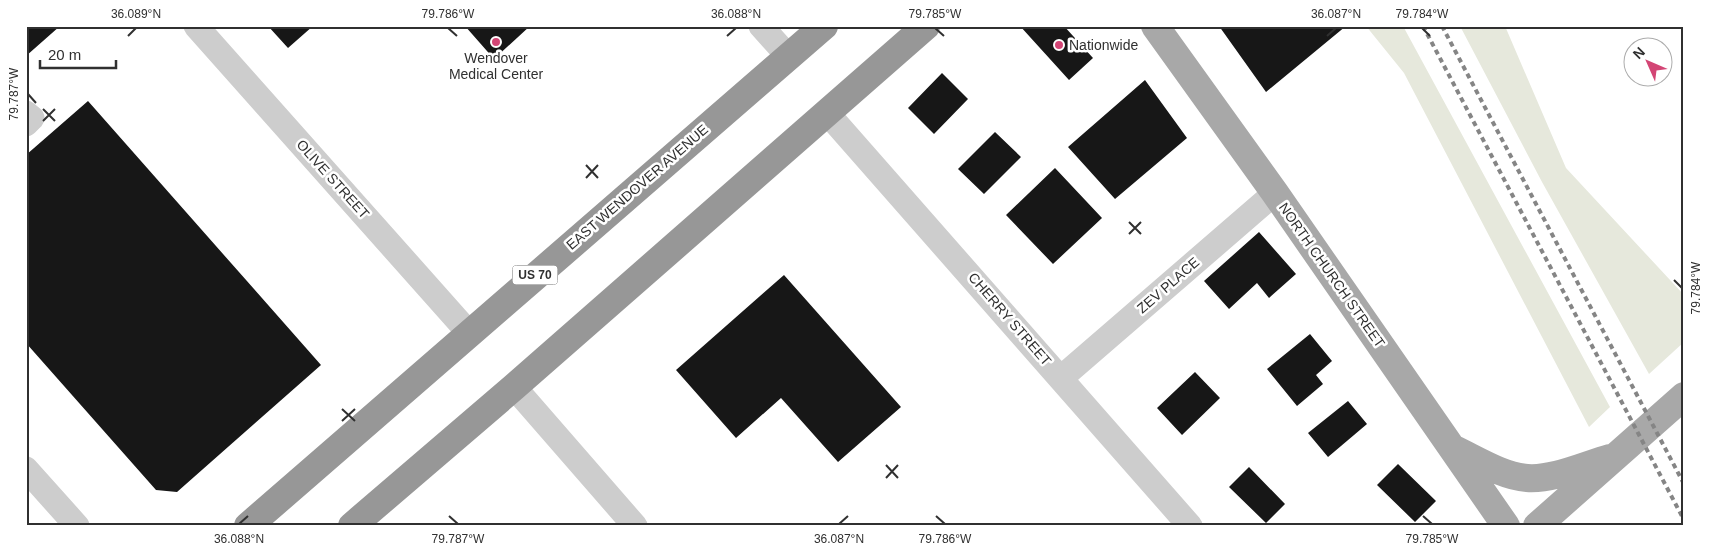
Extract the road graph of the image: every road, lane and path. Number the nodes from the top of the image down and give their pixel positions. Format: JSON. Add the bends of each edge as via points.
{"nodes":[{"id":1,"x":196,"y":26,"type":"edge"},
{"id":2,"x":761,"y":26,"type":"edge"},
{"id":3,"x":824,"y":26,"type":"edge"},
{"id":4,"x":926,"y":26,"type":"edge"},
{"id":5,"x":1155,"y":26,"type":"edge"},
{"id":6,"x":788,"y":56,"type":"junction"},
{"id":7,"x":26,"y":113,"type":"edge"},
{"id":8,"x":828,"y":114,"type":"junction"},
{"id":9,"x":26,"y":124,"type":"edge"},
{"id":10,"x":1275,"y":193,"type":"junction"},
{"id":11,"x":469,"y":333,"type":"junction"},
{"id":12,"x":1061,"y":378,"type":"junction"},
{"id":13,"x":514,"y":387,"type":"junction"},
{"id":14,"x":1681,"y":398,"type":"edge"},
{"id":15,"x":1452,"y":448,"type":"junction"},
{"id":16,"x":1616,"y":456,"type":"junction"},
{"id":17,"x":26,"y":469,"type":"edge"},
{"id":18,"x":78,"y":525,"type":"edge"},
{"id":19,"x":248,"y":526,"type":"edge"},
{"id":20,"x":352,"y":526,"type":"edge"},
{"id":21,"x":635,"y":526,"type":"edge"},
{"id":22,"x":1190,"y":526,"type":"edge"},
{"id":23,"x":1506,"y":526,"type":"edge"},
{"id":24,"x":1537,"y":526,"type":"edge"}],
"edges":[{"from":1,"to":11,"type":"street","name":"OLIVE STREET"},
{"from":2,"to":6,"type":"street"},
{"from":3,"to":6,"type":"highway","name":"EAST WENDOVER AVENUE","number":"US 70"},
{"from":4,"to":8,"type":"highway"},
{"from":5,"to":10,"type":"main road","name":"NORTH CHURCH STREET"},
{"from":6,"to":11,"type":"highway","name":"EAST WENDOVER AVENUE","number":"US 70"},
{"from":7,"to":9,"type":"street","via":[[32,118]]},
{"from":8,"to":12,"type":"street","name":"CHERRY STREET"},
{"from":8,"to":13,"type":"highway"},
{"from":10,"to":12,"type":"street","name":"ZEV PLACE"},
{"from":10,"to":15,"type":"main road","name":"NORTH CHURCH STREET"},
{"from":11,"to":19,"type":"highway","name":"EAST WENDOVER AVENUE","number":"US 70"},
{"from":12,"to":22,"type":"street","name":"CHERRY STREET"},
{"from":13,"to":20,"type":"highway"},
{"from":13,"to":21,"type":"street"},
{"from":14,"to":16,"type":"main road"},
{"from":15,"to":16,"type":"main road","via":[[1504,472],[1526,478],[1547,476]]},
{"from":15,"to":23,"type":"main road","name":"NORTH CHURCH STREET"},
{"from":16,"to":24,"type":"main road"},
{"from":17,"to":18,"type":"street"}]}
